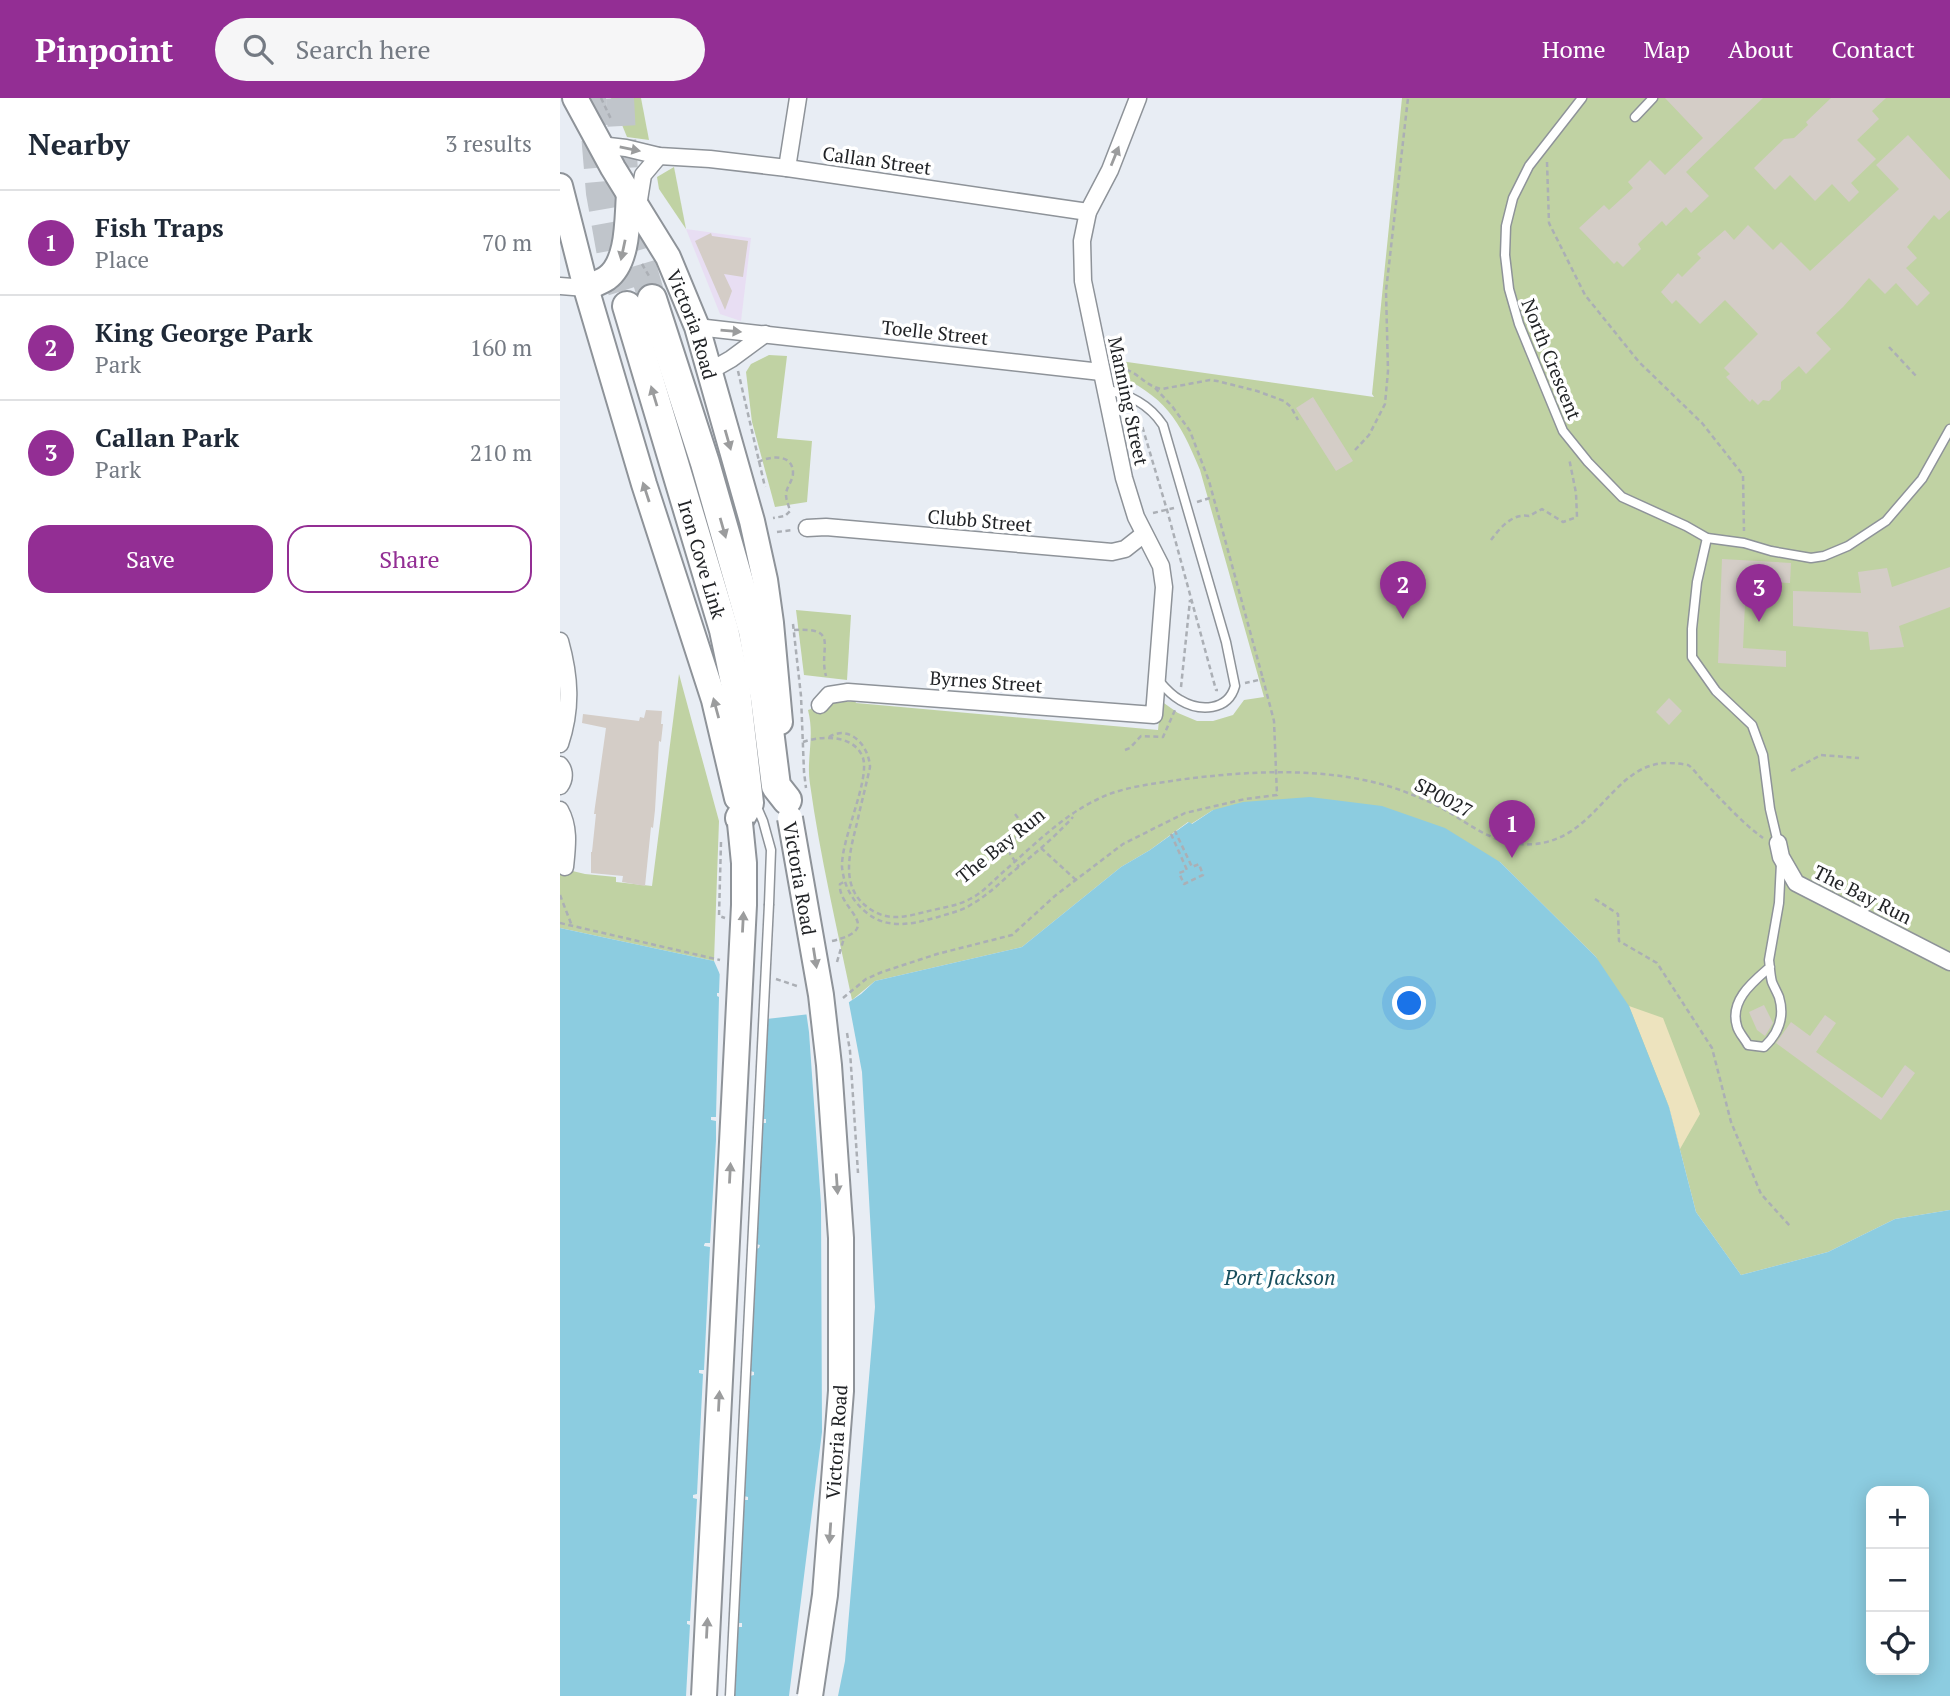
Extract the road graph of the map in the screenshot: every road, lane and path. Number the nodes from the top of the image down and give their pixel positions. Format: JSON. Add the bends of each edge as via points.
{"nodes":[{"id":1,"x":575,"y":98,"type":"edge"},
{"id":2,"x":798,"y":98,"type":"edge"},
{"id":3,"x":1138,"y":98,"type":"edge"},
{"id":4,"x":1408,"y":98,"type":"edge"},
{"id":5,"x":1582,"y":98,"type":"edge"},
{"id":6,"x":1653,"y":98,"type":"edge"},
{"id":7,"x":1635,"y":117,"type":"dead end"},
{"id":8,"x":1546,"y":141,"type":"junction"},
{"id":9,"x":600,"y":145,"type":"junction"},
{"id":10,"x":659,"y":156,"type":"junction"},
{"id":11,"x":787,"y":168,"type":"junction"},
{"id":12,"x":560,"y":186,"type":"edge"},
{"id":13,"x":633,"y":200,"type":"junction"},
{"id":14,"x":1088,"y":212,"type":"junction"},
{"id":15,"x":637,"y":257,"type":"dead end"},
{"id":16,"x":560,"y":286,"type":"edge"},
{"id":17,"x":586,"y":288,"type":"junction"},
{"id":18,"x":643,"y":294,"type":"junction"},
{"id":19,"x":697,"y":327,"type":"junction"},
{"id":20,"x":765,"y":334,"type":"junction"},
{"id":21,"x":1889,"y":346,"type":"dead end"},
{"id":22,"x":710,"y":371,"type":"junction"},
{"id":23,"x":1101,"y":372,"type":"junction"},
{"id":24,"x":1917,"y":377,"type":"dead end"},
{"id":25,"x":1155,"y":388,"type":"junction"},
{"id":26,"x":1105,"y":389,"type":"junction"},
{"id":27,"x":1139,"y":415,"type":"dead end"},
{"id":28,"x":1298,"y":420,"type":"dead end"},
{"id":29,"x":1950,"y":429,"type":"edge"},
{"id":30,"x":1563,"y":431,"type":"junction"},
{"id":31,"x":1355,"y":450,"type":"dead end"},
{"id":32,"x":758,"y":461,"type":"dead end"},
{"id":33,"x":1213,"y":498,"type":"junction"},
{"id":34,"x":1187,"y":505,"type":"junction"},
{"id":35,"x":1167,"y":510,"type":"junction"},
{"id":36,"x":1136,"y":517,"type":"junction"},
{"id":37,"x":773,"y":518,"type":"dead end"},
{"id":38,"x":807,"y":528,"type":"dead end"},
{"id":39,"x":1144,"y":534,"type":"junction"},
{"id":40,"x":1707,"y":538,"type":"junction"},
{"id":41,"x":1491,"y":540,"type":"dead end"},
{"id":42,"x":1744,"y":543,"type":"junction"},
{"id":43,"x":1191,"y":597,"type":"junction"},
{"id":44,"x":794,"y":630,"type":"dead end"},
{"id":45,"x":560,"y":640,"type":"edge"},
{"id":46,"x":826,"y":676,"type":"dead end"},
{"id":47,"x":1264,"y":678,"type":"junction"},
{"id":48,"x":1157,"y":679,"type":"junction"},
{"id":49,"x":1236,"y":686,"type":"junction"},
{"id":50,"x":1180,"y":700,"type":"junction"},
{"id":51,"x":820,"y":705,"type":"dead end"},
{"id":52,"x":1154,"y":715,"type":"joint"},
{"id":53,"x":829,"y":737,"type":"junction"},
{"id":54,"x":560,"y":744,"type":"edge"},
{"id":55,"x":1859,"y":758,"type":"dead end"},
{"id":56,"x":560,"y":765,"type":"edge"},
{"id":57,"x":1791,"y":771,"type":"dead end"},
{"id":58,"x":1277,"y":773,"type":"junction"},
{"id":59,"x":1164,"y":782,"type":"joint"},
{"id":60,"x":560,"y":786,"type":"edge"},
{"id":61,"x":795,"y":804,"type":"junction"},
{"id":62,"x":560,"y":810,"type":"edge"},
{"id":63,"x":1078,"y":811,"type":"junction"},
{"id":64,"x":1015,"y":814,"type":"dead end"},
{"id":65,"x":748,"y":820,"type":"junction"},
{"id":66,"x":1175,"y":831,"type":"dead end"},
{"id":67,"x":1171,"y":834,"type":"dead end"},
{"id":68,"x":720,"y":844,"type":"dead end"},
{"id":69,"x":1041,"y":848,"type":"junction"},
{"id":70,"x":1780,"y":850,"type":"junction"},
{"id":71,"x":1014,"y":862,"type":"junction"},
{"id":72,"x":565,"y":867,"type":"dead end"},
{"id":73,"x":1019,"y":867,"type":"junction"},
{"id":74,"x":719,"y":870,"type":"dead end"},
{"id":75,"x":1076,"y":880,"type":"junction"},
{"id":76,"x":560,"y":895,"type":"edge"},
{"id":77,"x":1595,"y":899,"type":"dead end"},
{"id":78,"x":560,"y":923,"type":"edge"},
{"id":79,"x":572,"y":926,"type":"junction"},
{"id":80,"x":844,"y":939,"type":"dead end"},
{"id":81,"x":720,"y":960,"type":"dead end"},
{"id":82,"x":1950,"y":962,"type":"edge"},
{"id":83,"x":1770,"y":967,"type":"junction"},
{"id":84,"x":839,"y":970,"type":"dead end"},
{"id":85,"x":770,"y":977,"type":"dead end"},
{"id":86,"x":808,"y":990,"type":"dead end"},
{"id":87,"x":841,"y":999,"type":"dead end"},
{"id":88,"x":1790,"y":1226,"type":"dead end"},
{"id":89,"x":704,"y":1696,"type":"edge"},
{"id":90,"x":730,"y":1696,"type":"edge"},
{"id":91,"x":810,"y":1696,"type":"edge"}],
"edges":[{"from":1,"to":9,"type":"highway","name":"Victoria Road"},
{"from":2,"to":11,"type":"street"},
{"from":14,"to":3,"type":"street","name":"Manning Street","one_way":true},
{"from":4,"to":31,"type":"path","via":[[1386,291],[1385,404],[1369,435]]},
{"from":5,"to":8,"type":"lane","name":"North Crescent"},
{"from":6,"to":7,"type":"lane"},
{"from":8,"to":30,"type":"lane","name":"North Crescent","via":[[1513,198],[1505,255],[1519,324]]},
{"from":8,"to":42,"type":"path","via":[[1549,223],[1585,295],[1639,362],[1702,423],[1743,475]]},
{"from":9,"to":10,"type":"street","name":"Callan Street","one_way":true},
{"from":9,"to":13,"type":"highway","name":"Victoria Road"},
{"from":10,"to":11,"type":"street","name":"Callan Street"},
{"from":10,"to":13,"type":"street","via":[[643,175]]},
{"from":11,"to":14,"type":"street","name":"Callan Street"},
{"from":12,"to":17,"type":"highway"},
{"from":13,"to":17,"type":"highway","one_way":true,"via":[[619,264],[608,277]]},
{"from":13,"to":19,"type":"highway","name":"Victoria Road","via":[[668,257]]},
{"from":14,"to":23,"type":"street","name":"Manning Street","via":[[1083,282]]},
{"from":15,"to":18,"type":"path"},
{"from":16,"to":17,"type":"street"},
{"from":65,"to":17,"type":"highway","one_way":true},
{"from":18,"to":61,"type":"highway","name":"Iron Cove Link","one_way":true,"via":[[705,463],[753,631],[776,786]]},
{"from":65,"to":18,"type":"highway","name":"Iron Cove Link","one_way":true,"via":[[735,682]]},
{"from":19,"to":20,"type":"street","name":"Toelle Street","one_way":true},
{"from":19,"to":22,"type":"highway","name":"Victoria Road"},
{"from":20,"to":22,"type":"street"},
{"from":20,"to":23,"type":"street","name":"Toelle Street"},
{"from":21,"to":24,"type":"path"},
{"from":22,"to":61,"type":"highway","name":"Victoria Road","one_way":true,"via":[[765,580]]},
{"from":23,"to":25,"type":"path","via":[[1115,368],[1131,371]]},
{"from":23,"to":26,"type":"street","name":"Manning Street"},
{"from":25,"to":28,"type":"path","via":[[1210,380],[1244,387],[1284,401]]},
{"from":25,"to":33,"type":"path","via":[[1190,431]]},
{"from":26,"to":34,"type":"lane","via":[[1130,396],[1159,418]]},
{"from":26,"to":36,"type":"street","name":"Manning Street"},
{"from":27,"to":35,"type":"path"},
{"from":29,"to":42,"type":"lane","via":[[1922,480],[1886,521],[1848,546],[1811,558]]},
{"from":30,"to":40,"type":"lane","name":"North Crescent","via":[[1622,496]]},
{"from":30,"to":41,"type":"path","via":[[1577,517],[1563,523],[1542,509],[1503,524]]},
{"from":32,"to":37,"type":"path","via":[[778,456],[791,466],[793,474],[786,490],[790,511]]},
{"from":33,"to":34,"type":"path"},
{"from":33,"to":47,"type":"path"},
{"from":34,"to":35,"type":"path"},
{"from":34,"to":49,"type":"lane"},
{"from":35,"to":36,"type":"path"},
{"from":35,"to":43,"type":"path"},
{"from":36,"to":39,"type":"street","name":"Manning Street"},
{"from":38,"to":39,"type":"street","name":"Clubb Street","via":[[1112,552],[1125,549]]},
{"from":39,"to":48,"type":"street","name":"Manning Street","via":[[1164,579]]},
{"from":40,"to":42,"type":"lane"},
{"from":40,"to":70,"type":"lane","via":[[1697,582],[1692,657],[1716,691],[1752,725],[1763,755]]},
{"from":43,"to":49,"type":"path","via":[[1216,690]]},
{"from":43,"to":50,"type":"path"},
{"from":44,"to":46,"type":"path","via":[[817,631],[825,639]]},
{"from":45,"to":54,"type":"street","via":[[569,683]]},
{"from":47,"to":49,"type":"path"},
{"from":47,"to":58,"type":"path","via":[[1274,721]]},
{"from":48,"to":50,"type":"lane"},
{"from":48,"to":52,"type":"street","name":"Manning Street"},
{"from":49,"to":50,"type":"lane","via":[[1223,704],[1208,709]]},
{"from":51,"to":52,"type":"street","name":"Byrnes Street","via":[[829,695],[848,692]]},
{"from":53,"to":61,"type":"path","via":[[803,742]]},
{"from":53,"to":71,"type":"path","name":"The Bay Run","via":[[850,735],[863,744],[870,757],[848,869],[853,888],[872,911],[893,918],[953,905],[970,899]]},
{"from":53,"to":73,"type":"path","name":"The Bay Run","via":[[854,745],[864,761],[842,864],[845,882],[858,905],[876,919],[912,924],[963,909]]},
{"from":55,"to":57,"type":"path","via":[[1821,755]]},
{"from":56,"to":60,"type":"street","via":[[564,773]]},
{"from":58,"to":59,"type":"path","name":"SP0027"},
{"from":58,"to":70,"type":"path","name":"SP0027","via":[[1344,776],[1397,789],[1492,838],[1518,844],[1543,843],[1570,833],[1625,779],[1668,762],[1687,765],[1750,829]]},
{"from":58,"to":75,"type":"path","via":[[1277,795],[1185,813],[1123,844]]},
{"from":59,"to":63,"type":"path","name":"The Bay Run","via":[[1099,798]]},
{"from":61,"to":91,"type":"highway","name":"Victoria Road","one_way":true,"bridge":true,"via":[[829,1065],[841,1238],[841,1391],[825,1595]]},
{"from":62,"to":72,"type":"street","via":[[568,832]]},
{"from":63,"to":69,"type":"path","name":"The Bay Run"},
{"from":63,"to":71,"type":"path","name":"The Bay Run"},
{"from":64,"to":71,"type":"path","via":[[1024,826],[1012,845]]},
{"from":89,"to":65,"type":"highway","one_way":true,"bridge":true},
{"from":65,"to":90,"type":"lane","bridge":true,"via":[[771,850]]},
{"from":66,"to":67,"type":"path","via":[[1192,867],[1199,864],[1203,874],[1184,884],[1179,873],[1186,870]]},
{"from":68,"to":74,"type":"path"},
{"from":69,"to":73,"type":"path","name":"The Bay Run"},
{"from":69,"to":75,"type":"path"},
{"from":70,"to":82,"type":"street","name":"The Bay Run","via":[[1796,883]]},
{"from":70,"to":83,"type":"lane","via":[[1779,903]]},
{"from":71,"to":73,"type":"path"},
{"from":75,"to":87,"type":"path","via":[[1012,935],[882,972]]},
{"from":76,"to":79,"type":"path"},
{"from":77,"to":88,"type":"path","via":[[1618,914],[1619,941],[1657,963],[1712,1048],[1731,1122],[1761,1194]]},
{"from":78,"to":79,"type":"path"},
{"from":79,"to":81,"type":"path"},
{"from":80,"to":84,"type":"path"},
{"from":83,"to":83,"type":"lane","via":[[1782,1017],[1775,1037],[1765,1047],[1748,1045],[1736,1025],[1737,1006],[1746,988]]},
{"from":85,"to":86,"type":"path"}]}
